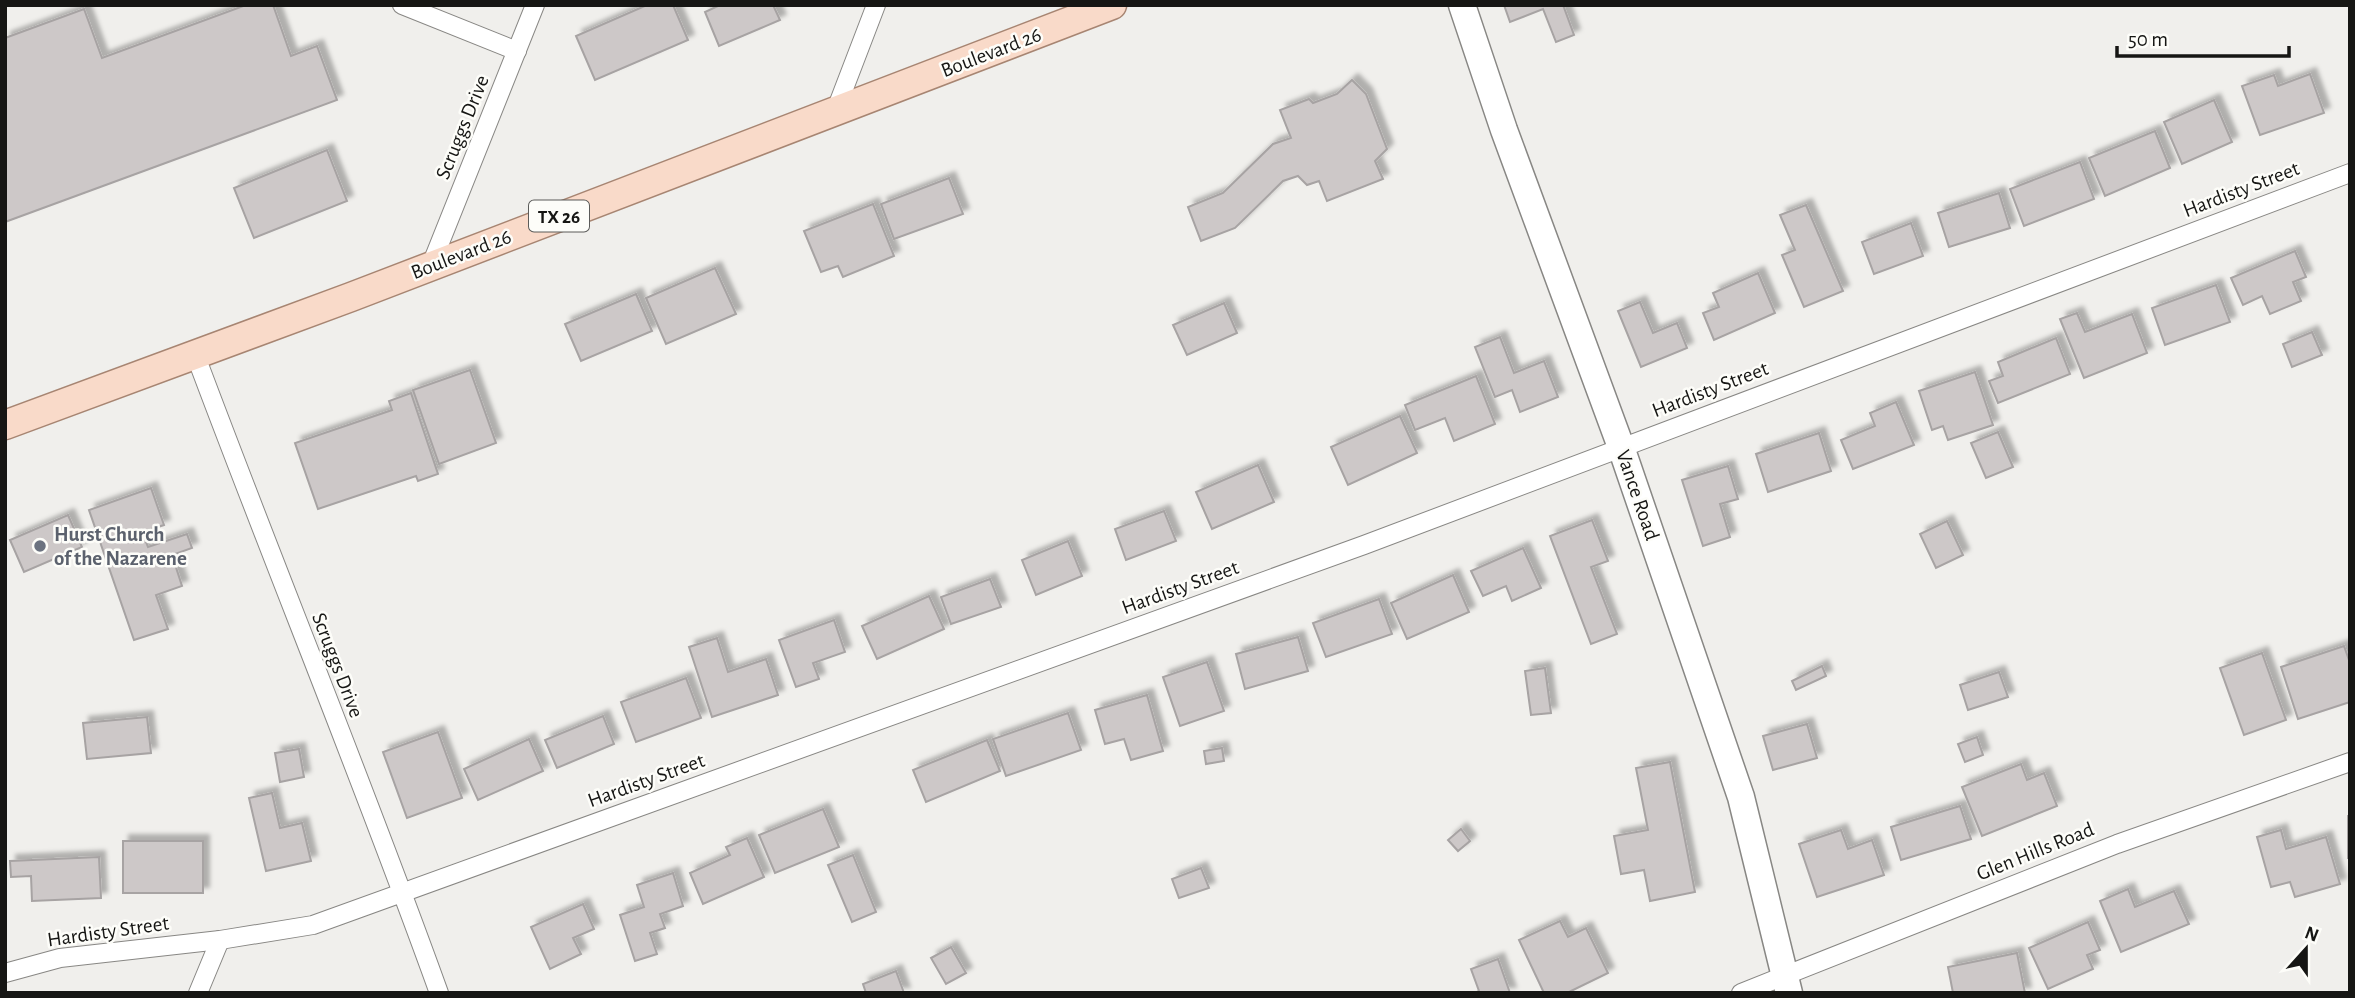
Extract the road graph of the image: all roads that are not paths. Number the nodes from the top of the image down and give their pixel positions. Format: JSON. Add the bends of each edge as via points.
{"nodes":[{"id":1,"x":402,"y":5,"type":"edge"},
{"id":2,"x":535,"y":5,"type":"edge"},
{"id":3,"x":876,"y":5,"type":"edge"},
{"id":4,"x":1112,"y":5,"type":"edge"},
{"id":5,"x":1462,"y":5,"type":"edge"},
{"id":6,"x":517,"y":51,"type":"junction"},
{"id":7,"x":835,"y":112,"type":"junction"},
{"id":8,"x":2350,"y":173,"type":"edge"},
{"id":9,"x":431,"y":265,"type":"junction"},
{"id":10,"x":195,"y":354,"type":"junction"},
{"id":11,"x":5,"y":425,"type":"edge"},
{"id":12,"x":1621,"y":447,"type":"junction"},
{"id":13,"x":2350,"y":762,"type":"edge"},
{"id":14,"x":403,"y":893,"type":"junction"},
{"id":15,"x":219,"y":940,"type":"junction"},
{"id":16,"x":5,"y":973,"type":"edge"},
{"id":17,"x":1787,"y":984,"type":"edge"},
{"id":18,"x":198,"y":993,"type":"edge"},
{"id":19,"x":439,"y":993,"type":"edge"},
{"id":20,"x":1741,"y":993,"type":"edge"}],
"edges":[{"from":1,"to":6,"type":"street"},
{"from":2,"to":6,"type":"street","name":"Scruggs Drive"},
{"from":3,"to":7,"type":"street"},
{"from":4,"to":7,"type":"main road","name":"Boulevard 26","number":"TX 26"},
{"from":5,"to":12,"type":"street","name":"Vance Road"},
{"from":6,"to":9,"type":"street","name":"Scruggs Drive"},
{"from":7,"to":9,"type":"main road","name":"Boulevard 26","number":"TX 26"},
{"from":8,"to":12,"type":"street","name":"Hardisty Street"},
{"from":9,"to":10,"type":"main road","name":"Boulevard 26","number":"TX 26"},
{"from":10,"to":11,"type":"main road","name":"Boulevard 26","number":"TX 26"},
{"from":10,"to":14,"type":"street","name":"Scruggs Drive"},
{"from":12,"to":14,"type":"street","name":"Hardisty Street","via":[[1364,545]]},
{"from":12,"to":17,"type":"street","name":"Vance Road","via":[[1741,797]]},
{"from":13,"to":17,"type":"street","name":"Glen Hills Road","via":[[2117,844]]},
{"from":14,"to":15,"type":"street","name":"Hardisty Street","via":[[313,925]]},
{"from":14,"to":19,"type":"street","name":"Scruggs Drive"},
{"from":15,"to":16,"type":"street","name":"Hardisty Street","via":[[60,958]]},
{"from":15,"to":18,"type":"street"},
{"from":17,"to":20,"type":"street","name":"Glen Hills Road"}]}
